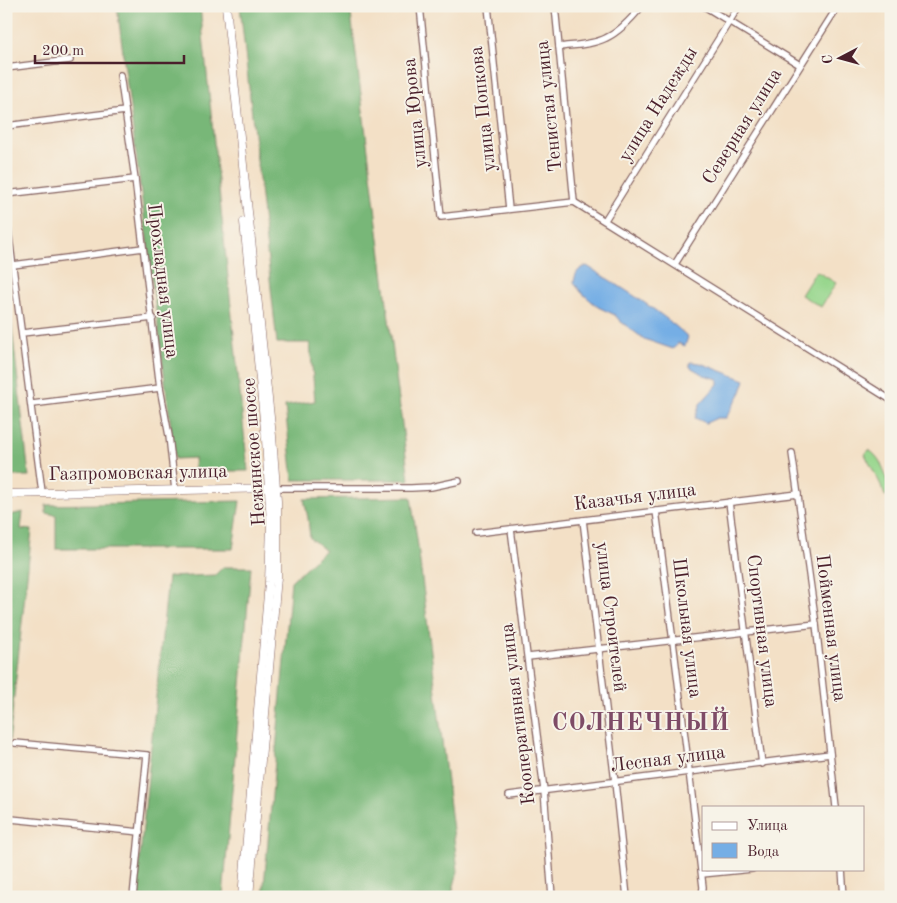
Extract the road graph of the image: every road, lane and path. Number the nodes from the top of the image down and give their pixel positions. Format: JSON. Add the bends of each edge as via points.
{"nodes":[{"id":1,"x":222,"y":6,"type":"edge"},
{"id":2,"x":226,"y":6,"type":"edge"},
{"id":3,"x":420,"y":6,"type":"edge"},
{"id":4,"x":488,"y":6,"type":"edge"},
{"id":5,"x":555,"y":6,"type":"edge"},
{"id":6,"x":642,"y":6,"type":"edge"},
{"id":7,"x":704,"y":6,"type":"edge"},
{"id":8,"x":739,"y":6,"type":"edge"},
{"id":9,"x":838,"y":6,"type":"edge"},
{"id":10,"x":729,"y":22,"type":"junction"},
{"id":11,"x":559,"y":47,"type":"junction"},
{"id":12,"x":70,"y":60,"type":"dead end"},
{"id":13,"x":800,"y":65,"type":"junction"},
{"id":14,"x":6,"y":68,"type":"edge"},
{"id":15,"x":120,"y":75,"type":"dead end"},
{"id":16,"x":125,"y":111,"type":"junction"},
{"id":17,"x":6,"y":126,"type":"edge"},
{"id":18,"x":135,"y":178,"type":"junction"},
{"id":19,"x":6,"y":194,"type":"edge"},
{"id":20,"x":574,"y":202,"type":"junction"},
{"id":21,"x":509,"y":209,"type":"junction"},
{"id":22,"x":6,"y":213,"type":"edge"},
{"id":23,"x":604,"y":220,"type":"junction"},
{"id":24,"x":143,"y":248,"type":"junction"},
{"id":25,"x":675,"y":264,"type":"junction"},
{"id":26,"x":13,"y":265,"type":"junction"},
{"id":27,"x":153,"y":318,"type":"junction"},
{"id":28,"x":22,"y":333,"type":"junction"},
{"id":29,"x":160,"y":388,"type":"junction"},
{"id":30,"x":891,"y":400,"type":"edge"},
{"id":31,"x":32,"y":404,"type":"junction"},
{"id":32,"x":792,"y":453,"type":"dead end"},
{"id":33,"x":459,"y":481,"type":"dead end"},
{"id":34,"x":273,"y":488,"type":"junction"},
{"id":35,"x":175,"y":490,"type":"junction"},
{"id":36,"x":42,"y":492,"type":"junction"},
{"id":37,"x":6,"y":494,"type":"edge"},
{"id":38,"x":798,"y":494,"type":"junction"},
{"id":39,"x":729,"y":502,"type":"junction"},
{"id":40,"x":656,"y":511,"type":"junction"},
{"id":41,"x":583,"y":520,"type":"junction"},
{"id":42,"x":511,"y":529,"type":"junction"},
{"id":43,"x":476,"y":533,"type":"dead end"},
{"id":44,"x":816,"y":624,"type":"junction"},
{"id":45,"x":745,"y":631,"type":"junction"},
{"id":46,"x":674,"y":641,"type":"junction"},
{"id":47,"x":599,"y":649,"type":"junction"},
{"id":48,"x":528,"y":657,"type":"junction"},
{"id":49,"x":15,"y":743,"type":"dead end"},
{"id":50,"x":830,"y":754,"type":"junction"},
{"id":51,"x":762,"y":764,"type":"junction"},
{"id":52,"x":689,"y":773,"type":"junction"},
{"id":53,"x":615,"y":782,"type":"junction"},
{"id":54,"x":544,"y":790,"type":"junction"},
{"id":55,"x":509,"y":795,"type":"dead end"},
{"id":56,"x":836,"y":806,"type":"edge"},
{"id":57,"x":11,"y":819,"type":"dead end"},
{"id":58,"x":140,"y":832,"type":"junction"},
{"id":59,"x":742,"y":870,"type":"edge"},
{"id":60,"x":842,"y":870,"type":"edge"},
{"id":61,"x":702,"y":874,"type":"junction"},
{"id":62,"x":6,"y":895,"type":"edge"},
{"id":63,"x":26,"y":897,"type":"edge"},
{"id":64,"x":133,"y":897,"type":"edge"},
{"id":65,"x":242,"y":897,"type":"edge"},
{"id":66,"x":249,"y":897,"type":"edge"},
{"id":67,"x":552,"y":897,"type":"edge"},
{"id":68,"x":627,"y":897,"type":"edge"},
{"id":69,"x":702,"y":897,"type":"edge"},
{"id":70,"x":844,"y":897,"type":"edge"}],
"edges":[{"from":1,"to":34,"type":"main road","name":"Нежинское шоссе"},
{"from":2,"to":34,"type":"main road","name":"Нежинское шоссе"},
{"from":3,"to":21,"type":"street","name":"улица Юрова","via":[[441,217]]},
{"from":4,"to":21,"type":"street","name":"улица Попкова"},
{"from":5,"to":11,"type":"street","name":"Тенистая улица"},
{"from":6,"to":11,"type":"street","via":[[607,38]]},
{"from":7,"to":10,"type":"street"},
{"from":8,"to":10,"type":"street","name":"улица Надежды"},
{"from":9,"to":13,"type":"street","name":"Северная улица"},
{"from":10,"to":13,"type":"street"},
{"from":10,"to":23,"type":"street","name":"улица Надежды"},
{"from":11,"to":20,"type":"street","name":"Тенистая улица"},
{"from":12,"to":14,"type":"street"},
{"from":13,"to":25,"type":"street","name":"Северная улица"},
{"from":15,"to":16,"type":"street","name":"Прохладная улица"},
{"from":16,"to":17,"type":"street"},
{"from":16,"to":18,"type":"street","name":"Прохладная улица"},
{"from":18,"to":19,"type":"street"},
{"from":18,"to":24,"type":"street","name":"Прохладная улица"},
{"from":20,"to":21,"type":"street"},
{"from":20,"to":23,"type":"street"},
{"from":22,"to":26,"type":"street"},
{"from":23,"to":25,"type":"street"},
{"from":24,"to":26,"type":"street"},
{"from":24,"to":27,"type":"street","name":"Прохладная улица"},
{"from":25,"to":30,"type":"street"},
{"from":26,"to":28,"type":"street"},
{"from":27,"to":28,"type":"street"},
{"from":27,"to":29,"type":"street","name":"Прохладная улица"},
{"from":28,"to":31,"type":"street"},
{"from":29,"to":31,"type":"street"},
{"from":29,"to":35,"type":"street","name":"Прохладная улица","via":[[168,422]]},
{"from":31,"to":36,"type":"street"},
{"from":32,"to":38,"type":"street","name":"Пойменная улица"},
{"from":33,"to":34,"type":"street","via":[[411,488]]},
{"from":34,"to":35,"type":"main road","name":"Газпромовская улица"},
{"from":34,"to":65,"type":"main road","name":"Нежинское шоссе","via":[[269,582]]},
{"from":34,"to":66,"type":"main road","name":"Нежинское шоссе","via":[[277,577]]},
{"from":35,"to":36,"type":"main road","name":"Газпромовская улица"},
{"from":36,"to":37,"type":"main road","name":"Газпромовская улица"},
{"from":38,"to":39,"type":"street","name":"Казачья улица"},
{"from":38,"to":44,"type":"street","name":"Пойменная улица"},
{"from":39,"to":40,"type":"street","name":"Казачья улица"},
{"from":39,"to":45,"type":"street","name":"Спортивная улица"},
{"from":40,"to":41,"type":"street","name":"Казачья улица"},
{"from":40,"to":46,"type":"street","name":"Школьная улица"},
{"from":41,"to":42,"type":"street","name":"Казачья улица"},
{"from":41,"to":47,"type":"street","name":"улица Строителей"},
{"from":42,"to":43,"type":"street","name":"Казачья улица"},
{"from":42,"to":48,"type":"street","name":"Кооперативная улица"},
{"from":44,"to":45,"type":"street"},
{"from":44,"to":50,"type":"street","name":"Пойменная улица"},
{"from":45,"to":46,"type":"street"},
{"from":45,"to":51,"type":"street","name":"Спортивная улица"},
{"from":46,"to":47,"type":"street"},
{"from":46,"to":52,"type":"street","name":"Школьная улица"},
{"from":47,"to":48,"type":"street"},
{"from":47,"to":53,"type":"street","name":"улица Строителей"},
{"from":48,"to":54,"type":"street","name":"Кооперативная улица"},
{"from":49,"to":58,"type":"street","via":[[147,755]]},
{"from":50,"to":51,"type":"street","name":"Лесная улица"},
{"from":50,"to":56,"type":"street","name":"Пойменная улица"},
{"from":51,"to":52,"type":"street","name":"Лесная улица"},
{"from":52,"to":53,"type":"street","name":"Лесная улица"},
{"from":52,"to":61,"type":"street","name":"Школьная улица"},
{"from":53,"to":54,"type":"street","name":"Лесная улица"},
{"from":53,"to":68,"type":"street","name":"улица Строителей"},
{"from":54,"to":55,"type":"street","name":"Лесная улица"},
{"from":54,"to":67,"type":"street","name":"Кооперативная улица"},
{"from":57,"to":58,"type":"street"},
{"from":58,"to":64,"type":"street"},
{"from":59,"to":61,"type":"street"},
{"from":60,"to":70,"type":"street"},
{"from":61,"to":69,"type":"street","name":"Школьная улица"},
{"from":62,"to":63,"type":"street"}]}
